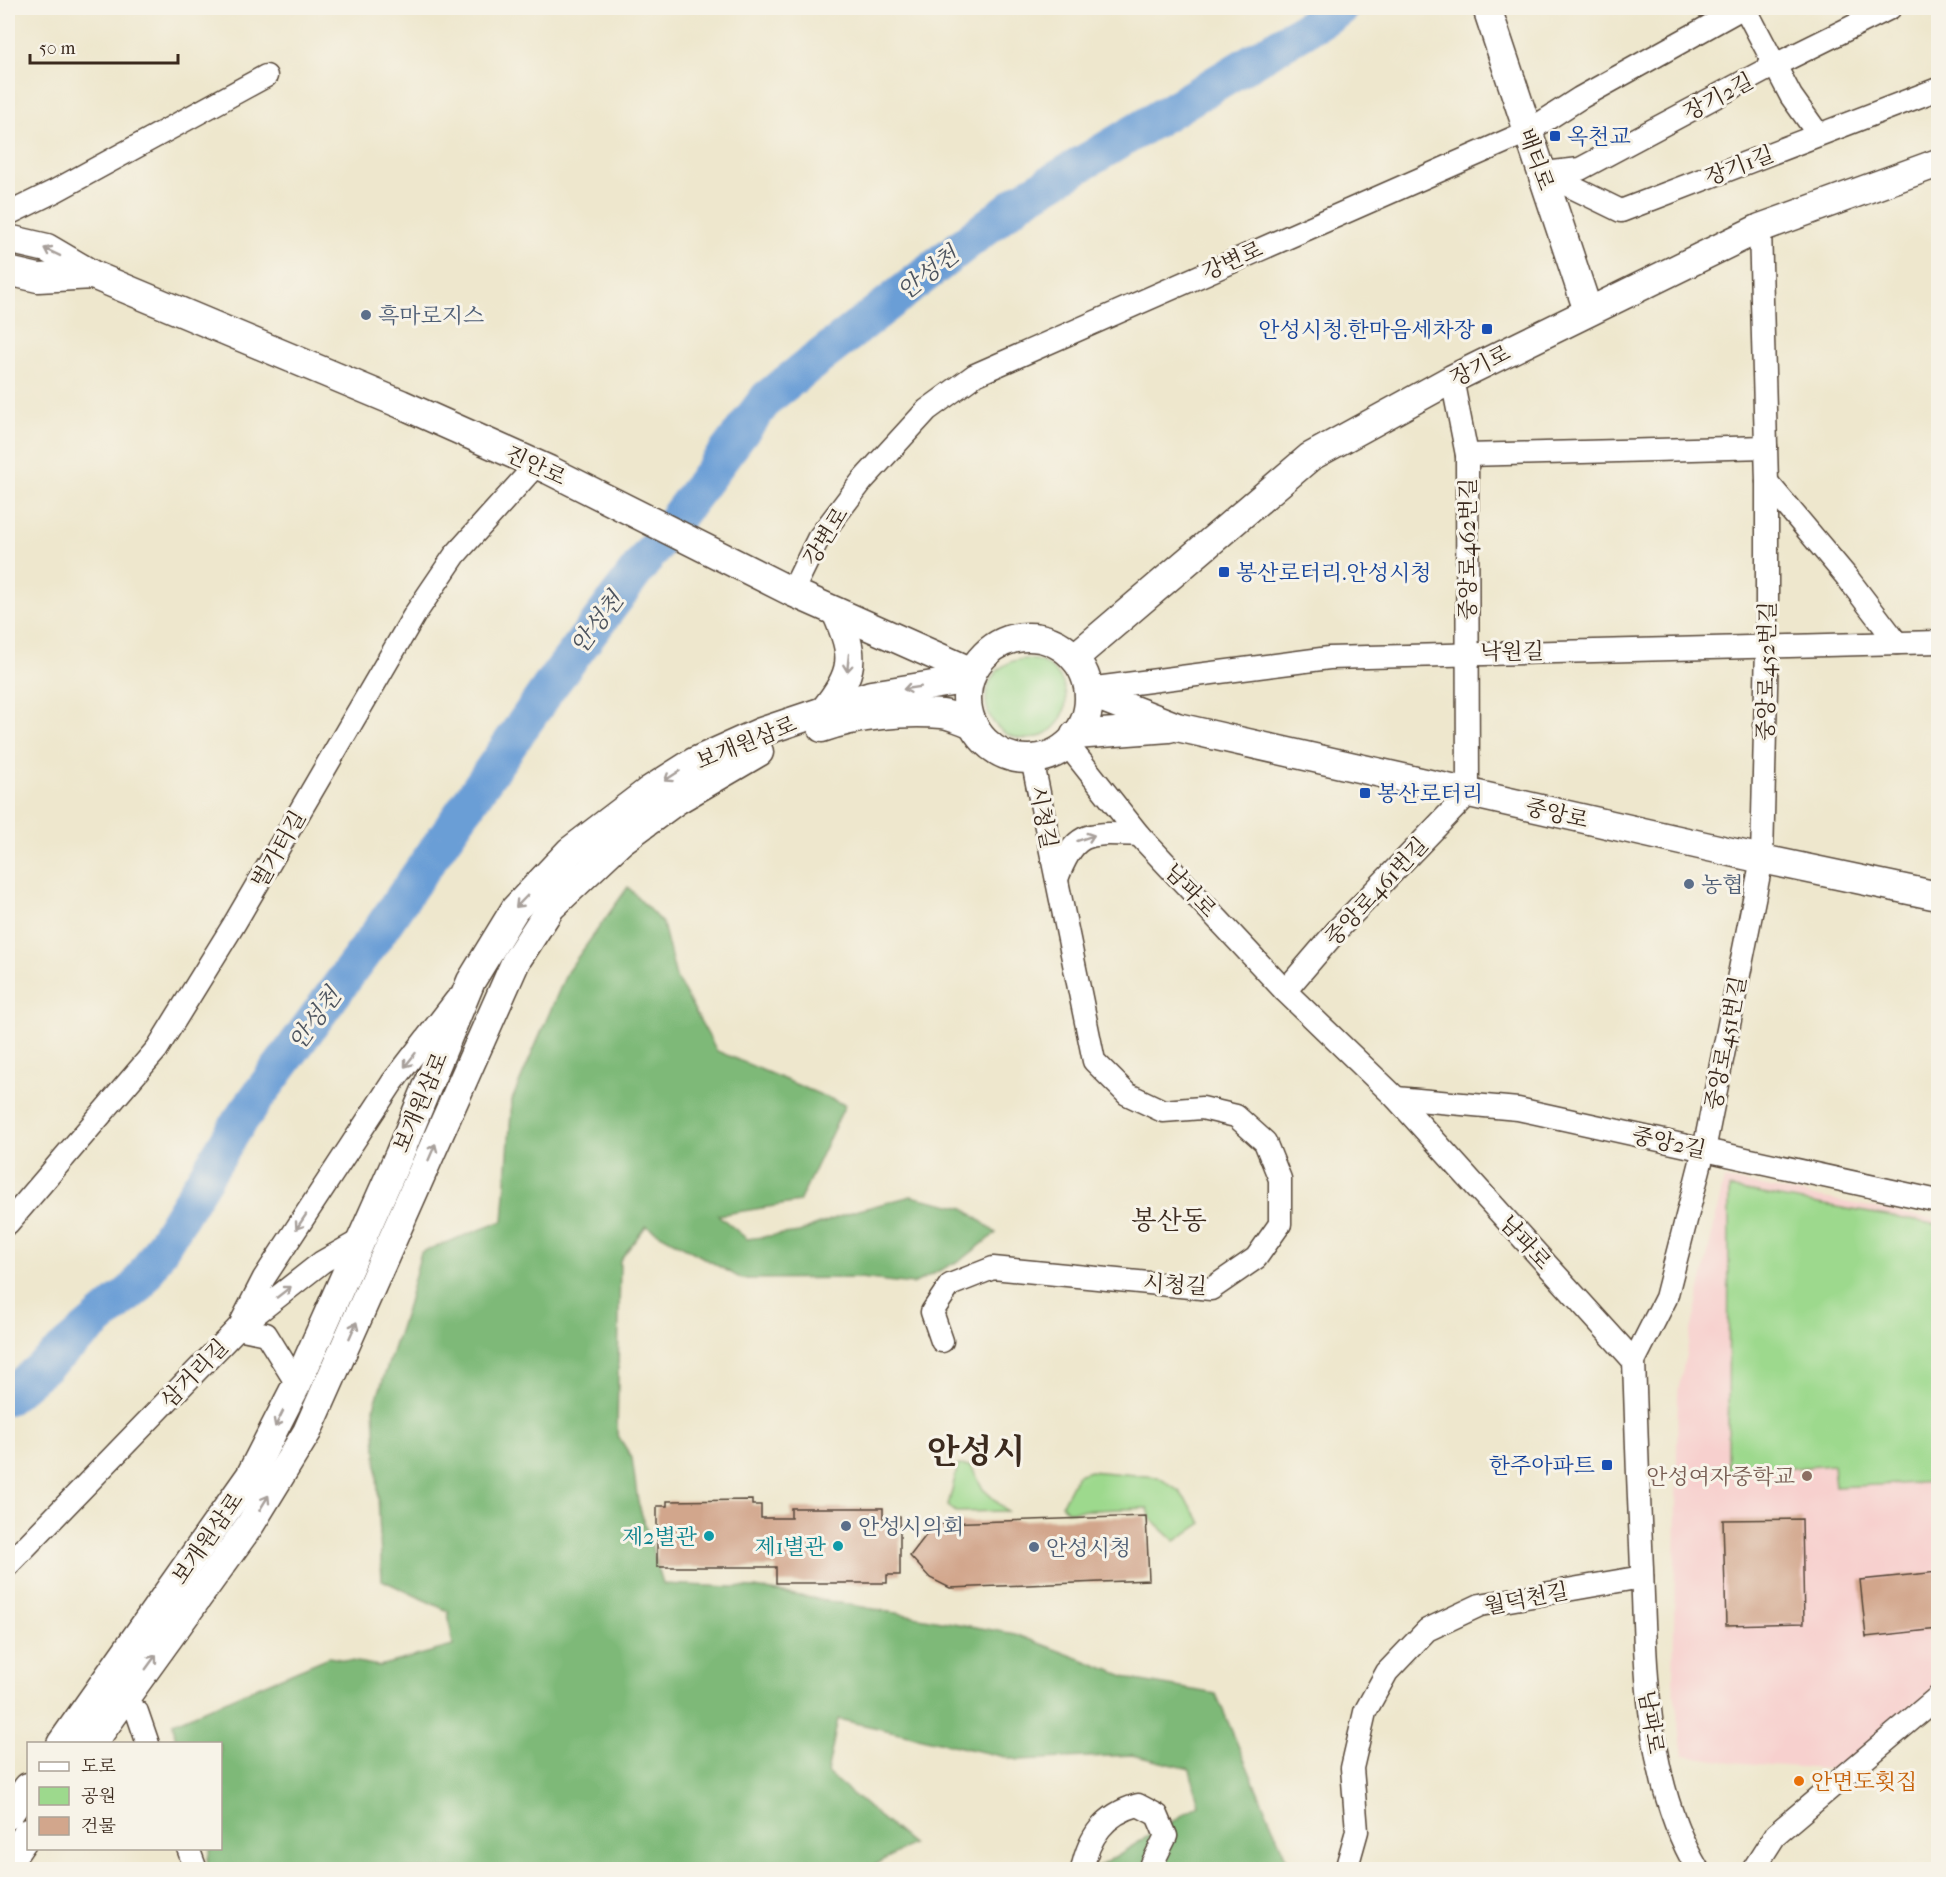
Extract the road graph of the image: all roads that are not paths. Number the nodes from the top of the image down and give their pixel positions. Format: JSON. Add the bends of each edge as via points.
{"nodes":[{"id":1,"x":1487,"y":8,"type":"edge"},
{"id":2,"x":1743,"y":8,"type":"edge"},
{"id":3,"x":1890,"y":8,"type":"edge"},
{"id":4,"x":1775,"y":65,"type":"junction"},
{"id":5,"x":266,"y":76,"type":"dead end"},
{"id":6,"x":1938,"y":89,"type":"edge"},
{"id":7,"x":1524,"y":124,"type":"junction"},
{"id":8,"x":1818,"y":134,"type":"junction"},
{"id":9,"x":1938,"y":163,"type":"edge"},
{"id":10,"x":1543,"y":173,"type":"junction"},
{"id":11,"x":8,"y":214,"type":"edge"},
{"id":12,"x":1760,"y":228,"type":"junction"},
{"id":13,"x":8,"y":239,"type":"edge"},
{"id":14,"x":8,"y":271,"type":"edge"},
{"id":15,"x":93,"y":274,"type":"junction"},
{"id":16,"x":1588,"y":311,"type":"junction"},
{"id":17,"x":1452,"y":379,"type":"junction"},
{"id":18,"x":1766,"y":447,"type":"junction"},
{"id":19,"x":1467,"y":455,"type":"junction"},
{"id":20,"x":542,"y":468,"type":"junction"},
{"id":21,"x":1767,"y":482,"type":"junction"},
{"id":22,"x":792,"y":592,"type":"junction"},
{"id":23,"x":836,"y":612,"type":"junction"},
{"id":24,"x":1938,"y":642,"type":"edge"},
{"id":25,"x":1897,"y":644,"type":"junction"},
{"id":26,"x":1767,"y":645,"type":"junction"},
{"id":27,"x":1467,"y":652,"type":"junction"},
{"id":28,"x":1074,"y":658,"type":"junction"},
{"id":29,"x":971,"y":676,"type":"junction"},
{"id":30,"x":1089,"y":691,"type":"junction"},
{"id":31,"x":824,"y":711,"type":"junction"},
{"id":32,"x":973,"y":724,"type":"junction"},
{"id":33,"x":1177,"y":727,"type":"junction"},
{"id":34,"x":1071,"y":740,"type":"junction"},
{"id":35,"x":1032,"y":759,"type":"junction"},
{"id":36,"x":1468,"y":794,"type":"junction"},
{"id":37,"x":1139,"y":835,"type":"junction"},
{"id":38,"x":1762,"y":859,"type":"junction"},
{"id":39,"x":1057,"y":879,"type":"junction"},
{"id":40,"x":1938,"y":896,"type":"edge"},
{"id":41,"x":471,"y":981,"type":"junction"},
{"id":42,"x":1285,"y":991,"type":"junction"},
{"id":43,"x":1396,"y":1098,"type":"junction"},
{"id":44,"x":1704,"y":1150,"type":"junction"},
{"id":45,"x":1938,"y":1201,"type":"edge"},
{"id":46,"x":406,"y":1212,"type":"junction"},
{"id":47,"x":8,"y":1223,"type":"edge"},
{"id":48,"x":358,"y":1241,"type":"junction"},
{"id":49,"x":238,"y":1328,"type":"junction"},
{"id":50,"x":942,"y":1341,"type":"dead end"},
{"id":51,"x":1634,"y":1361,"type":"junction"},
{"id":52,"x":297,"y":1383,"type":"junction"},
{"id":53,"x":8,"y":1564,"type":"edge"},
{"id":54,"x":1642,"y":1577,"type":"junction"},
{"id":55,"x":113,"y":1693,"type":"junction"},
{"id":56,"x":1938,"y":1697,"type":"edge"},
{"id":57,"x":62,"y":1742,"type":"edge"},
{"id":58,"x":92,"y":1742,"type":"edge"},
{"id":59,"x":148,"y":1742,"type":"edge"},
{"id":60,"x":27,"y":1788,"type":"edge"},
{"id":61,"x":8,"y":1815,"type":"edge"},
{"id":62,"x":27,"y":1834,"type":"edge"},
{"id":63,"x":189,"y":1850,"type":"edge"},
{"id":64,"x":8,"y":1862,"type":"edge"},
{"id":65,"x":196,"y":1869,"type":"edge"},
{"id":66,"x":1082,"y":1869,"type":"edge"},
{"id":67,"x":1149,"y":1869,"type":"edge"},
{"id":68,"x":1346,"y":1869,"type":"edge"},
{"id":69,"x":1698,"y":1869,"type":"edge"},
{"id":70,"x":1753,"y":1869,"type":"edge"}],
"edges":[{"from":1,"to":7,"type":"main road","name":"배티로"},
{"from":2,"to":4,"type":"street"},
{"from":2,"to":7,"type":"street","name":"강변로","via":[[1580,98]]},
{"from":3,"to":4,"type":"street","name":"장기2길"},
{"from":4,"to":8,"type":"street"},
{"from":4,"to":10,"type":"street","name":"장기2길","via":[[1580,169]]},
{"from":5,"to":11,"type":"street"},
{"from":6,"to":8,"type":"street","name":"장기1길"},
{"from":7,"to":10,"type":"main road","name":"배티로"},
{"from":7,"to":22,"type":"street","name":"강변로","via":[[975,375],[927,410],[862,481],[818,538]]},
{"from":8,"to":10,"type":"street","name":"장기1길","via":[[1621,211]]},
{"from":9,"to":12,"type":"main road","name":"장기로"},
{"from":10,"to":16,"type":"main road","name":"배티로"},
{"from":12,"to":16,"type":"main road","name":"장기로"},
{"from":12,"to":18,"type":"street","name":"중앙로452번길"},
{"from":15,"to":13,"type":"main road","name":"진안로","one_way":true,"via":[[47,248]]},
{"from":14,"to":15,"type":"main road","name":"진안로","via":[[38,278]]},
{"from":15,"to":20,"type":"main road","name":"진안로"},
{"from":16,"to":17,"type":"main road","name":"장기로"},
{"from":17,"to":19,"type":"street","name":"중앙로462번길"},
{"from":17,"to":28,"type":"main road","name":"장기로","via":[[1310,458]]},
{"from":18,"to":19,"type":"street"},
{"from":18,"to":21,"type":"street","name":"중앙로452번길"},
{"from":19,"to":27,"type":"street","name":"중앙로462번길"},
{"from":20,"to":22,"type":"main road","name":"진안로"},
{"from":20,"to":47,"type":"street","name":"벌가터길","via":[[455,555],[415,614],[157,1049]]},
{"from":21,"to":25,"type":"street"},
{"from":21,"to":26,"type":"street","name":"중앙로452번길"},
{"from":22,"to":23,"type":"main road","name":"진안로"},
{"from":23,"to":29,"type":"main road","name":"진안로"},
{"from":23,"to":31,"type":"main road","one_way":true,"via":[[850,643],[849,670],[838,694]]},
{"from":24,"to":25,"type":"street","name":"낙원길"},
{"from":25,"to":26,"type":"street","name":"낙원길"},
{"from":26,"to":27,"type":"street","name":"낙원길"},
{"from":26,"to":38,"type":"street","name":"중앙로452번길"},
{"from":27,"to":30,"type":"street","name":"낙원길","via":[[1329,658]]},
{"from":27,"to":36,"type":"street","name":"중앙로462번길"},
{"from":28,"to":29,"type":"main road","via":[[1059,645],[1041,638],[1022,637],[1001,643],[984,655]]},
{"from":28,"to":30,"type":"main road"},
{"from":29,"to":31,"type":"main road","name":"보개원삼로","one_way":true,"via":[[872,695]]},
{"from":29,"to":32,"type":"main road","via":[[967,693],[968,714]]},
{"from":30,"to":33,"type":"main road","name":"중앙로"},
{"from":30,"to":34,"type":"main road","via":[[1087,712]]},
{"from":31,"to":41,"type":"main road","name":"보개원삼로","one_way":true,"via":[[761,732],[694,762],[570,851],[515,909]]},
{"from":32,"to":35,"type":"main road","via":[[992,748],[1011,757]]},
{"from":46,"to":32,"type":"main road","name":"보개원삼로","one_way":true,"via":[[516,961],[551,907],[621,841],[749,755],[834,724],[899,714],[945,714]]},
{"from":33,"to":34,"type":"main road","name":"중앙로"},
{"from":33,"to":36,"type":"main road","name":"중앙로"},
{"from":34,"to":35,"type":"main road","via":[[1051,754]]},
{"from":34,"to":37,"type":"street","name":"남파로"},
{"from":35,"to":39,"type":"street","name":"시청길"},
{"from":36,"to":38,"type":"main road","name":"중앙로"},
{"from":36,"to":42,"type":"street","name":"중앙로461번길","via":[[1339,928]]},
{"from":39,"to":37,"type":"street","one_way":true,"via":[[1074,843],[1088,836]]},
{"from":37,"to":42,"type":"street","name":"남파로"},
{"from":38,"to":40,"type":"main road","name":"중앙로"},
{"from":38,"to":44,"type":"street","name":"중앙로451번길"},
{"from":39,"to":50,"type":"street","name":"시청길","via":[[1095,1061],[1127,1094],[1163,1111],[1202,1108],[1236,1116],[1264,1142],[1280,1179],[1280,1224],[1256,1258],[1211,1289],[993,1268],[950,1285],[932,1312]]},
{"from":41,"to":48,"type":"main road","name":"보개원삼로","via":[[399,1155]]},
{"from":41,"to":49,"type":"street","one_way":true,"via":[[392,1083],[270,1269]]},
{"from":42,"to":43,"type":"street","name":"남파로"},
{"from":43,"to":44,"type":"street","name":"중앙2길","via":[[1518,1108]]},
{"from":43,"to":51,"type":"street","name":"남파로"},
{"from":44,"to":45,"type":"street","name":"중앙2길"},
{"from":44,"to":51,"type":"street","name":"중앙로451번길","via":[[1666,1298]]},
{"from":46,"to":48,"type":"street","name":"삼거리길"},
{"from":55,"to":46,"type":"main road","name":"보개원삼로","one_way":true,"via":[[250,1526],[307,1432]]},
{"from":49,"to":48,"type":"street","name":"삼거리길","one_way":true,"via":[[322,1263]]},
{"from":48,"to":52,"type":"main road","name":"보개원삼로"},
{"from":49,"to":52,"type":"street","via":[[266,1334]]},
{"from":49,"to":53,"type":"street","name":"삼거리길"},
{"from":51,"to":54,"type":"street","name":"남파로"},
{"from":52,"to":55,"type":"main road","name":"보개원삼로","one_way":true,"via":[[250,1476]]},
{"from":54,"to":68,"type":"street","name":"월덕천길","via":[[1479,1605],[1426,1630],[1387,1672],[1365,1712],[1353,1768],[1357,1831]]},
{"from":54,"to":69,"type":"street","name":"남파로","via":[[1645,1675],[1660,1773],[1686,1849]]},
{"from":55,"to":57,"type":"main road","name":"보개원삼로"},
{"from":55,"to":58,"type":"main road","name":"보개원삼로"},
{"from":55,"to":59,"type":"street","via":[[137,1712]]},
{"from":56,"to":70,"type":"street","via":[[1776,1834]]},
{"from":60,"to":61,"type":"main road"},
{"from":62,"to":64,"type":"main road"},
{"from":63,"to":65,"type":"street"},
{"from":66,"to":67,"type":"street","via":[[1086,1853],[1103,1824],[1119,1810],[1138,1805],[1157,1815],[1166,1836]]}]}
